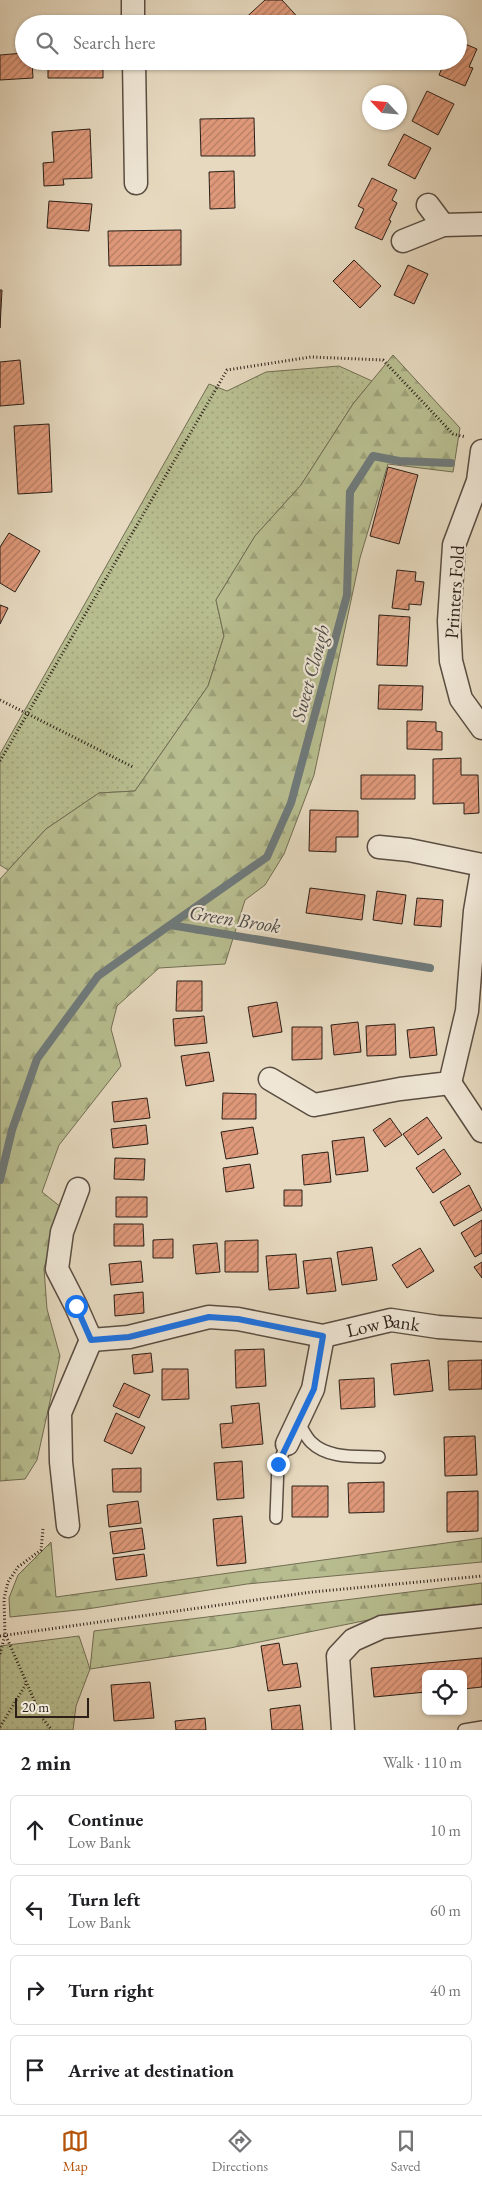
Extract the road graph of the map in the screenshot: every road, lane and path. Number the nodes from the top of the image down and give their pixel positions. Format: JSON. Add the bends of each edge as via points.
{"nodes":[{"id":1,"x":133,"y":0,"type":"edge"},
{"id":2,"x":133,"y":15,"type":"edge"},
{"id":3,"x":134,"y":70,"type":"edge"},
{"id":4,"x":136,"y":182,"type":"dead end"},
{"id":5,"x":428,"y":204,"type":"dead end"},
{"id":6,"x":482,"y":224,"type":"edge"},
{"id":7,"x":443,"y":226,"type":"junction"},
{"id":8,"x":403,"y":241,"type":"dead end"},
{"id":9,"x":477,"y":445,"type":"edge"},
{"id":10,"x":480,"y":482,"type":"edge"},
{"id":11,"x":0,"y":700,"type":"edge"},
{"id":12,"x":27,"y":714,"type":"junction"},
{"id":13,"x":482,"y":728,"type":"edge"},
{"id":14,"x":0,"y":761,"type":"edge"},
{"id":15,"x":133,"y":767,"type":"dead end"},
{"id":16,"x":379,"y":847,"type":"dead end"},
{"id":17,"x":482,"y":865,"type":"edge"},
{"id":18,"x":482,"y":870,"type":"edge"},
{"id":19,"x":270,"y":1079,"type":"dead end"},
{"id":20,"x":450,"y":1083,"type":"junction"},
{"id":21,"x":482,"y":1131,"type":"edge"},
{"id":22,"x":78,"y":1189,"type":"dead end"},
{"id":23,"x":482,"y":1330,"type":"edge"},
{"id":24,"x":323,"y":1336,"type":"junction"},
{"id":25,"x":91,"y":1340,"type":"junction"},
{"id":26,"x":298,"y":1422,"type":"junction"},
{"id":27,"x":287,"y":1444,"type":"joint"},
{"id":28,"x":379,"y":1457,"type":"dead end"},
{"id":29,"x":276,"y":1518,"type":"dead end"},
{"id":30,"x":44,"y":1522,"type":"dead end"},
{"id":31,"x":68,"y":1526,"type":"dead end"},
{"id":32,"x":482,"y":1576,"type":"edge"},
{"id":33,"x":482,"y":1616,"type":"edge"},
{"id":34,"x":6,"y":1635,"type":"junction"},
{"id":35,"x":0,"y":1636,"type":"edge"},
{"id":36,"x":0,"y":1654,"type":"edge"},
{"id":37,"x":26,"y":1684,"type":"junction"},
{"id":38,"x":0,"y":1727,"type":"edge"},
{"id":39,"x":482,"y":1727,"type":"edge"},
{"id":40,"x":52,"y":1730,"type":"edge"},
{"id":41,"x":343,"y":1730,"type":"edge"},
{"id":42,"x":464,"y":1730,"type":"edge"}],
"edges":[{"from":1,"to":2,"type":"street"},
{"from":3,"to":4,"type":"street"},
{"from":5,"to":7,"type":"street"},
{"from":6,"to":7,"type":"street"},
{"from":7,"to":8,"type":"street"},
{"from":9,"to":10,"type":"street","name":"Printers Fold"},
{"from":9,"to":12,"type":"path","via":[[453,434],[383,360],[311,357],[227,370]]},
{"from":10,"to":13,"type":"street","name":"Printers Fold","via":[[454,545],[449,621],[451,661],[461,699]]},
{"from":11,"to":12,"type":"path"},
{"from":12,"to":14,"type":"path"},
{"from":12,"to":15,"type":"path"},
{"from":16,"to":17,"type":"street"},
{"from":18,"to":20,"type":"street","via":[[475,911],[468,1011]]},
{"from":19,"to":20,"type":"street","via":[[314,1105]]},
{"from":20,"to":21,"type":"street"},
{"from":22,"to":25,"type":"street","via":[[62,1232],[57,1269]]},
{"from":23,"to":24,"type":"street","name":"Low Bank","via":[[438,1328],[391,1320]]},
{"from":24,"to":25,"type":"street","name":"Low Bank","via":[[238,1319],[209,1317],[129,1337]]},
{"from":24,"to":26,"type":"street","via":[[314,1389]]},
{"from":25,"to":31,"type":"street","via":[[60,1413]]},
{"from":26,"to":27,"type":"street"},
{"from":26,"to":28,"type":"lane","via":[[311,1442],[324,1451]]},
{"from":27,"to":29,"type":"lane","via":[[278,1464]]},
{"from":30,"to":34,"type":"path","via":[[41,1550],[18,1567],[8,1582],[4,1599]]},
{"from":32,"to":34,"type":"path","via":[[312,1592]]},
{"from":33,"to":41,"type":"street","via":[[382,1627],[353,1640],[338,1656]]},
{"from":34,"to":35,"type":"path"},
{"from":34,"to":36,"type":"path"},
{"from":34,"to":37,"type":"path"},
{"from":37,"to":38,"type":"path"},
{"from":37,"to":40,"type":"path","via":[[42,1718]]},
{"from":39,"to":42,"type":"lane"}]}
